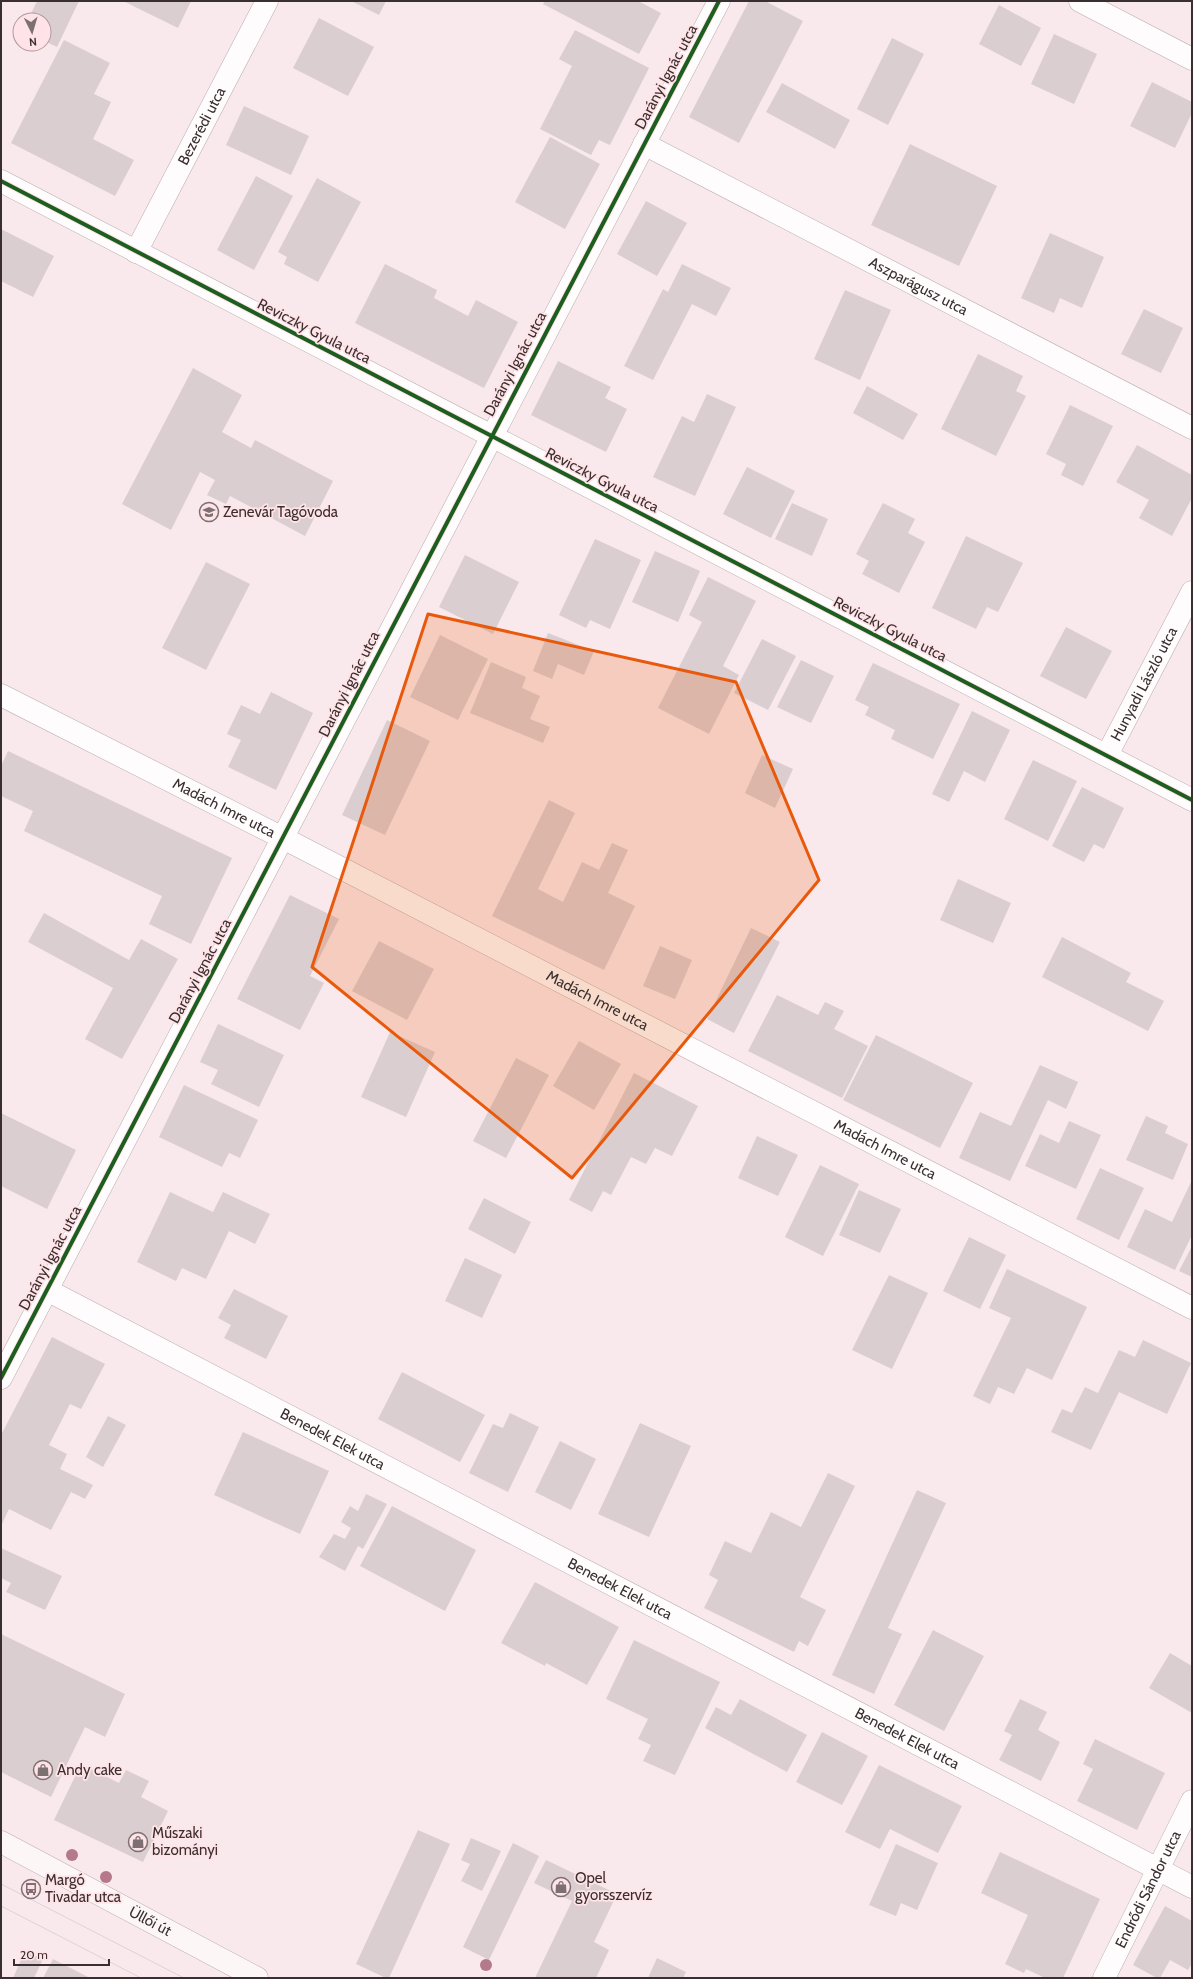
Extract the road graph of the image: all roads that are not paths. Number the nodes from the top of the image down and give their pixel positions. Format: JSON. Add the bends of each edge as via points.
{"nodes":[{"id":1,"x":267,"y":1,"type":"edge"},
{"id":2,"x":719,"y":1,"type":"edge"},
{"id":3,"x":1080,"y":1,"type":"edge"},
{"id":4,"x":1192,"y":59,"type":"edge"},
{"id":5,"x":644,"y":144,"type":"junction"},
{"id":6,"x":1,"y":181,"type":"edge"},
{"id":7,"x":136,"y":252,"type":"junction"},
{"id":8,"x":1192,"y":428,"type":"edge"},
{"id":9,"x":491,"y":436,"type":"junction"},
{"id":10,"x":1192,"y":592,"type":"edge"},
{"id":11,"x":1,"y":695,"type":"edge"},
{"id":12,"x":1107,"y":755,"type":"junction"},
{"id":13,"x":1192,"y":800,"type":"edge"},
{"id":14,"x":283,"y":838,"type":"junction"},
{"id":15,"x":47,"y":1290,"type":"junction"},
{"id":16,"x":1192,"y":1308,"type":"edge"},
{"id":17,"x":1,"y":1378,"type":"edge"},
{"id":18,"x":1192,"y":1801,"type":"edge"},
{"id":19,"x":1,"y":1842,"type":"edge"},
{"id":20,"x":1157,"y":1869,"type":"junction"},
{"id":21,"x":1192,"y":1887,"type":"edge"},
{"id":22,"x":257,"y":1978,"type":"edge"},
{"id":23,"x":1104,"y":1978,"type":"edge"}],
"edges":[{"from":1,"to":7,"type":"street","name":"Bezerédi utca"},
{"from":2,"to":5,"type":"street","name":"Darányi Ignác utca"},
{"from":3,"to":4,"type":"street"},
{"from":5,"to":8,"type":"street","name":"Aszparágusz utca"},
{"from":5,"to":9,"type":"street","name":"Darányi Ignác utca"},
{"from":6,"to":7,"type":"street","name":"Reviczky Gyula utca"},
{"from":7,"to":9,"type":"street","name":"Reviczky Gyula utca"},
{"from":9,"to":12,"type":"street","name":"Reviczky Gyula utca"},
{"from":9,"to":14,"type":"street","name":"Darányi Ignác utca"},
{"from":10,"to":12,"type":"street","name":"Hunyadi László utca"},
{"from":11,"to":14,"type":"street","name":"Madách Imre utca"},
{"from":12,"to":13,"type":"street","name":"Reviczky Gyula utca"},
{"from":14,"to":15,"type":"street","name":"Darányi Ignác utca"},
{"from":14,"to":16,"type":"street","name":"Madách Imre utca"},
{"from":15,"to":17,"type":"street","name":"Darányi Ignác utca"},
{"from":15,"to":20,"type":"street","name":"Benedek Elek utca"},
{"from":18,"to":20,"type":"street","name":"Endrődi Sándor utca"},
{"from":19,"to":22,"type":"main road","name":"Üllői út"},
{"from":20,"to":21,"type":"street","name":"Benedek Elek utca"},
{"from":20,"to":23,"type":"street","name":"Endrődi Sándor utca"}]}
